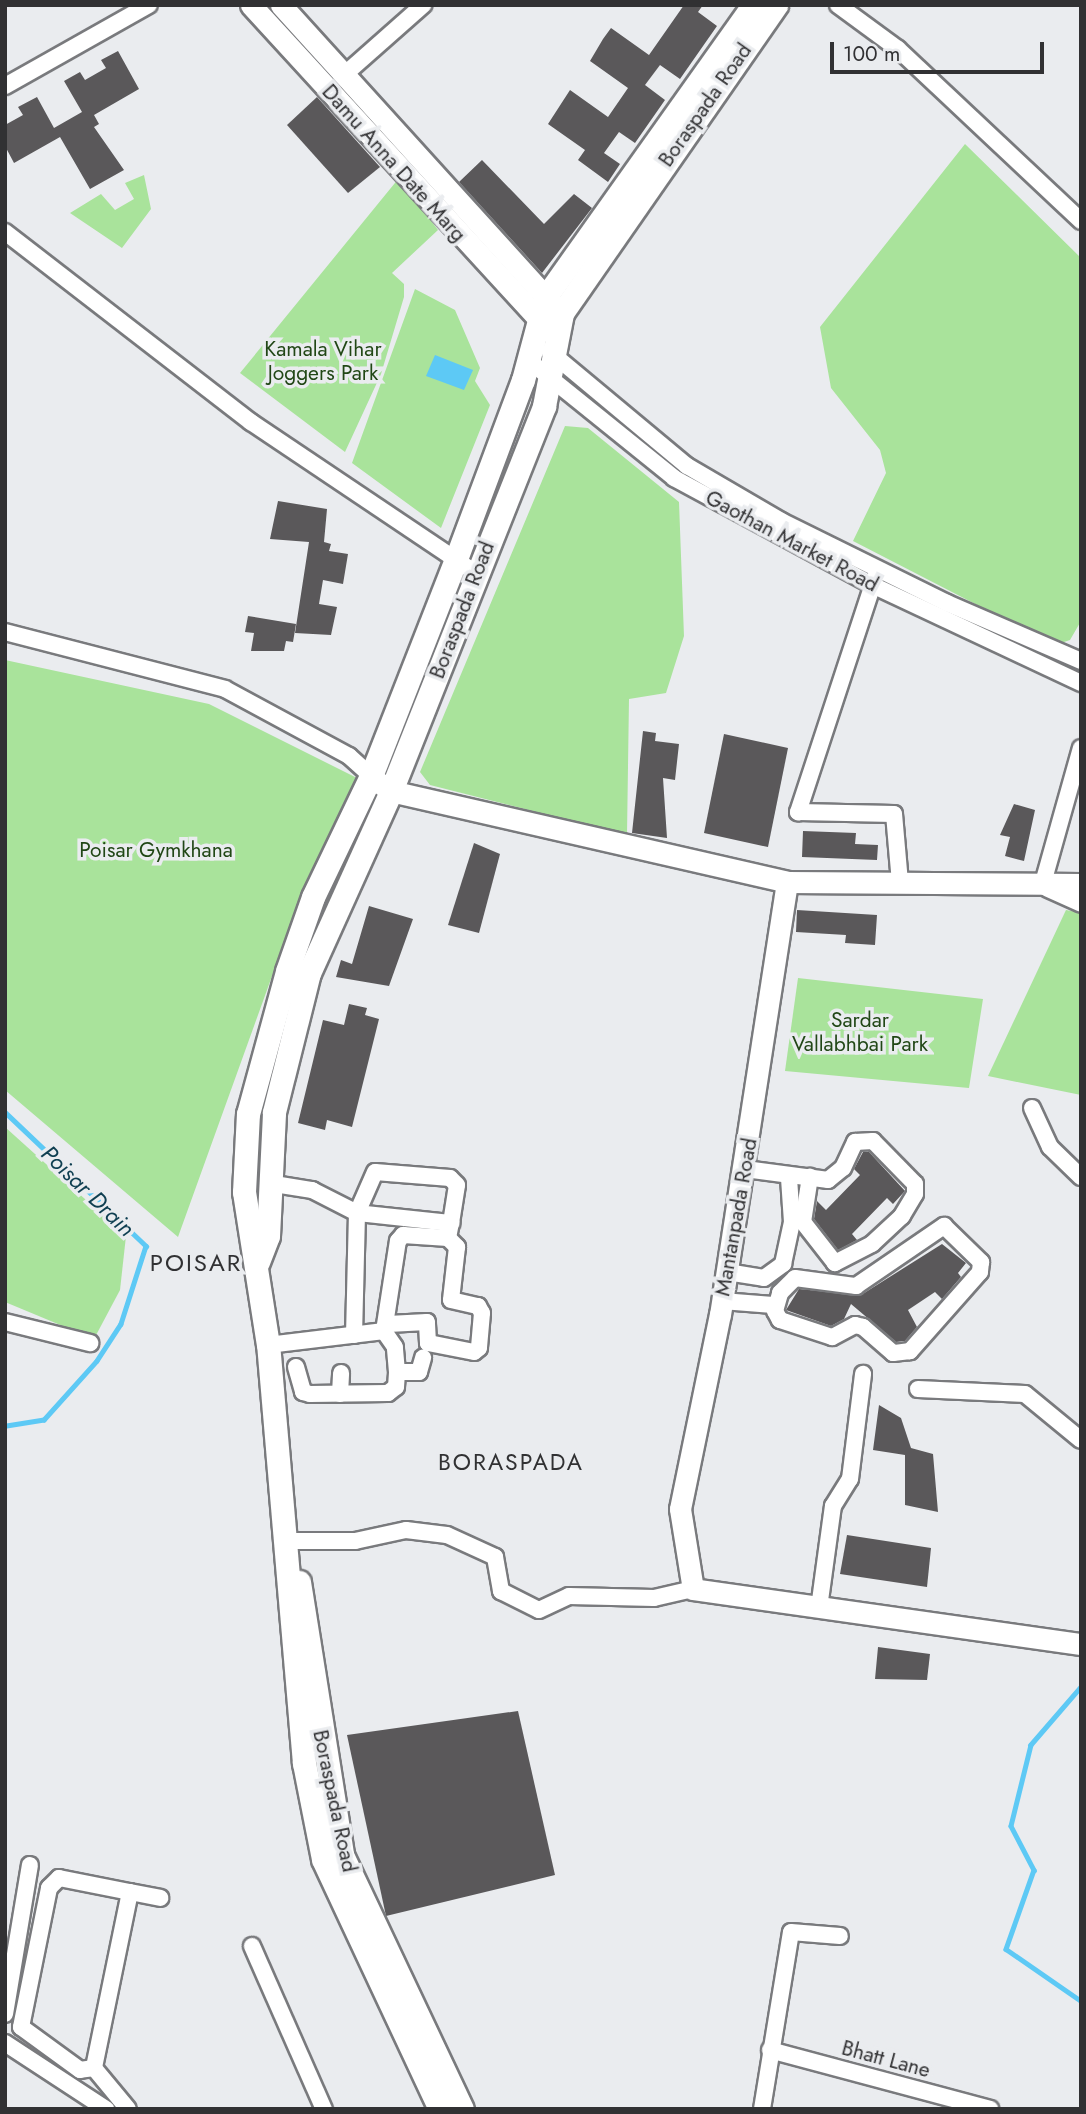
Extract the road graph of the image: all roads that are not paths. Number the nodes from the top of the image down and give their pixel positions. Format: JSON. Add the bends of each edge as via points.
{"nodes":[{"id":1,"x":149,"y":5,"type":"edge"},
{"id":2,"x":251,"y":5,"type":"edge"},
{"id":3,"x":281,"y":5,"type":"edge"},
{"id":4,"x":423,"y":5,"type":"edge"},
{"id":5,"x":753,"y":5,"type":"edge"},
{"id":6,"x":776,"y":5,"type":"edge"},
{"id":7,"x":838,"y":5,"type":"edge"},
{"id":8,"x":344,"y":75,"type":"junction"},
{"id":9,"x":5,"y":86,"type":"edge"},
{"id":10,"x":412,"y":150,"type":"junction"},
{"id":11,"x":397,"y":165,"type":"junction"},
{"id":12,"x":1081,"y":221,"type":"edge"},
{"id":13,"x":5,"y":232,"type":"edge"},
{"id":14,"x":554,"y":306,"type":"junction"},
{"id":15,"x":532,"y":340,"type":"junction"},
{"id":16,"x":554,"y":356,"type":"junction"},
{"id":17,"x":456,"y":559,"type":"junction"},
{"id":18,"x":477,"y":574,"type":"junction"},
{"id":19,"x":875,"y":577,"type":"junction"},
{"id":20,"x":5,"y":632,"type":"edge"},
{"id":21,"x":1078,"y":654,"type":"edge"},
{"id":22,"x":1073,"y":679,"type":"edge"},
{"id":23,"x":1081,"y":748,"type":"edge"},
{"id":24,"x":370,"y":776,"type":"junction"},
{"id":25,"x":391,"y":791,"type":"junction"},
{"id":26,"x":787,"y":882,"type":"junction"},
{"id":27,"x":900,"y":883,"type":"junction"},
{"id":28,"x":1043,"y":883,"type":"junction"},
{"id":29,"x":1081,"y":884,"type":"edge"},
{"id":30,"x":1081,"y":901,"type":"edge"},
{"id":31,"x":251,"y":1100,"type":"junction"},
{"id":32,"x":275,"y":1105,"type":"junction"},
{"id":33,"x":1032,"y":1108,"type":"dead end"},
{"id":34,"x":745,"y":1169,"type":"junction"},
{"id":35,"x":810,"y":1177,"type":"junction"},
{"id":36,"x":1081,"y":1177,"type":"edge"},
{"id":37,"x":789,"y":1178,"type":"junction"},
{"id":38,"x":268,"y":1183,"type":"junction"},
{"id":39,"x":357,"y":1213,"type":"junction"},
{"id":40,"x":450,"y":1231,"type":"junction"},
{"id":41,"x":258,"y":1262,"type":"junction"},
{"id":42,"x":727,"y":1272,"type":"junction"},
{"id":43,"x":723,"y":1298,"type":"junction"},
{"id":44,"x":766,"y":1304,"type":"junction"},
{"id":45,"x":5,"y":1322,"type":"edge"},
{"id":46,"x":386,"y":1327,"type":"junction"},
{"id":47,"x":354,"y":1335,"type":"junction"},
{"id":48,"x":90,"y":1343,"type":"dead end"},
{"id":49,"x":268,"y":1345,"type":"junction"},
{"id":50,"x":423,"y":1358,"type":"dead end"},
{"id":51,"x":296,"y":1367,"type":"dead end"},
{"id":52,"x":397,"y":1372,"type":"junction"},
{"id":53,"x":341,"y":1373,"type":"dead end"},
{"id":54,"x":863,"y":1374,"type":"dead end"},
{"id":55,"x":918,"y":1388,"type":"dead end"},
{"id":56,"x":340,"y":1394,"type":"junction"},
{"id":57,"x":1081,"y":1440,"type":"edge"},
{"id":58,"x":288,"y":1549,"type":"junction"},
{"id":59,"x":693,"y":1589,"type":"junction"},
{"id":60,"x":819,"y":1608,"type":"junction"},
{"id":61,"x":1081,"y":1644,"type":"edge"},
{"id":62,"x":30,"y":1865,"type":"dead end"},
{"id":63,"x":130,"y":1892,"type":"junction"},
{"id":64,"x":160,"y":1898,"type":"dead end"},
{"id":65,"x":840,"y":1936,"type":"dead end"},
{"id":66,"x":252,"y":1946,"type":"dead end"},
{"id":67,"x":5,"y":2014,"type":"edge"},
{"id":68,"x":5,"y":2043,"type":"edge"},
{"id":69,"x":770,"y":2050,"type":"junction"},
{"id":70,"x":94,"y":2068,"type":"junction"},
{"id":71,"x":106,"y":2109,"type":"edge"},
{"id":72,"x":128,"y":2109,"type":"edge"},
{"id":73,"x":324,"y":2109,"type":"edge"},
{"id":74,"x":440,"y":2109,"type":"edge"},
{"id":75,"x":462,"y":2109,"type":"edge"},
{"id":76,"x":762,"y":2109,"type":"edge"},
{"id":77,"x":990,"y":2109,"type":"edge"}],
"edges":[{"from":1,"to":9,"type":"street"},
{"from":2,"to":11,"type":"street","name":"Damu Anna Date Marg"},
{"from":3,"to":8,"type":"street","name":"Damu Anna Date Marg"},
{"from":4,"to":8,"type":"street"},
{"from":5,"to":14,"type":"main road","name":"Boraspada Road"},
{"from":6,"to":14,"type":"main road","name":"Boraspada Road"},
{"from":7,"to":12,"type":"street","via":[[898,50]]},
{"from":8,"to":10,"type":"street","name":"Damu Anna Date Marg"},
{"from":10,"to":11,"type":"street"},
{"from":10,"to":14,"type":"street","name":"Damu Anna Date Marg"},
{"from":11,"to":15,"type":"street","name":"Damu Anna Date Marg"},
{"from":13,"to":17,"type":"street","via":[[251,422]]},
{"from":14,"to":15,"type":"main road","name":"Boraspada Road"},
{"from":14,"to":16,"type":"main road","name":"Boraspada Road"},
{"from":15,"to":16,"type":"street","name":"Gaothan Market Road"},
{"from":15,"to":16,"type":"street","name":"Gaothan Market Road"},
{"from":15,"to":17,"type":"main road","name":"Boraspada Road"},
{"from":16,"to":18,"type":"main road","name":"Boraspada Road","via":[[544,406]]},
{"from":16,"to":19,"type":"street","name":"Gaothan Market Road","via":[[631,431],[725,498]]},
{"from":17,"to":18,"type":"street"},
{"from":17,"to":24,"type":"main road","name":"Boraspada Road"},
{"from":18,"to":25,"type":"main road","name":"Boraspada Road"},
{"from":19,"to":21,"type":"street","name":"Gaothan Market Road"},
{"from":19,"to":22,"type":"street","name":"Gaothan Market Road"},
{"from":19,"to":27,"type":"street","via":[[798,812],[894,814]]},
{"from":20,"to":24,"type":"street","via":[[225,689],[348,756]]},
{"from":21,"to":22,"type":"street"},
{"from":23,"to":28,"type":"street"},
{"from":24,"to":25,"type":"street"},
{"from":24,"to":31,"type":"main road","name":"Boraspada Road","via":[[313,897]]},
{"from":25,"to":26,"type":"street"},
{"from":25,"to":32,"type":"main road","name":"Boraspada Road","via":[[309,973]]},
{"from":26,"to":27,"type":"street"},
{"from":26,"to":34,"type":"street","name":"Mantanpada Road"},
{"from":27,"to":28,"type":"street"},
{"from":28,"to":29,"type":"street"},
{"from":28,"to":30,"type":"street"},
{"from":31,"to":32,"type":"main road"},
{"from":31,"to":41,"type":"main road","name":"Boraspada Road","via":[[244,1192]]},
{"from":32,"to":38,"type":"main road","name":"Boraspada Road"},
{"from":33,"to":36,"type":"street","via":[[1051,1147]]},
{"from":34,"to":37,"type":"street"},
{"from":34,"to":42,"type":"street","name":"Mantanpada Road"},
{"from":35,"to":35,"type":"street","via":[[823,1181],[836,1175],[855,1142],[873,1141],[915,1184],[915,1194],[902,1216],[872,1244],[835,1263],[803,1222]]},
{"from":35,"to":37,"type":"street"},
{"from":37,"to":42,"type":"street","via":[[792,1222],[783,1264],[764,1278]]},
{"from":38,"to":39,"type":"street","via":[[312,1190]]},
{"from":38,"to":41,"type":"main road","name":"Boraspada Road","via":[[268,1236]]},
{"from":39,"to":40,"type":"street"},
{"from":39,"to":40,"type":"street","via":[[375,1172],[450,1178],[457,1185]]},
{"from":39,"to":47,"type":"street"},
{"from":40,"to":46,"type":"street","via":[[403,1235],[397,1241]]},
{"from":40,"to":46,"type":"street","via":[[457,1247],[451,1300],[478,1306],[482,1313],[479,1348],[474,1352],[429,1343],[427,1322]]},
{"from":41,"to":49,"type":"main road","name":"Boraspada Road"},
{"from":42,"to":43,"type":"street","name":"Mantanpada Road"},
{"from":43,"to":44,"type":"street"},
{"from":43,"to":59,"type":"street","name":"Mantanpada Road","via":[[680,1509]]},
{"from":44,"to":44,"type":"street","via":[[780,1320],[832,1337],[855,1325],[893,1353],[910,1351],[980,1272],[981,1262],[944,1226],[856,1286],[802,1276]]},
{"from":45,"to":48,"type":"street"},
{"from":46,"to":47,"type":"street"},
{"from":46,"to":52,"type":"street","via":[[395,1348]]},
{"from":47,"to":49,"type":"street"},
{"from":49,"to":58,"type":"main road","name":"Boraspada Road"},
{"from":50,"to":52,"type":"street","via":[[419,1372]]},
{"from":51,"to":56,"type":"street","via":[[303,1392]]},
{"from":52,"to":56,"type":"street","via":[[396,1387],[388,1393]]},
{"from":53,"to":56,"type":"street"},
{"from":54,"to":60,"type":"street","via":[[850,1479],[833,1506]]},
{"from":55,"to":57,"type":"street","via":[[1025,1394]]},
{"from":58,"to":59,"type":"street","via":[[406,1530],[447,1535],[495,1557],[501,1591],[540,1609],[569,1596],[654,1598]]},
{"from":58,"to":74,"type":"main road","name":"Boraspada Road","via":[[283,1568],[296,1702],[323,1859]]},
{"from":58,"to":75,"type":"main road","name":"Boraspada Road","via":[[298,1567],[342,1855]]},
{"from":59,"to":60,"type":"street"},
{"from":60,"to":61,"type":"street"},
{"from":62,"to":67,"type":"street"},
{"from":63,"to":64,"type":"street"},
{"from":63,"to":70,"type":"street"},
{"from":63,"to":70,"type":"street","via":[[59,1878],[50,1888],[26,2002],[21,2028],[32,2040],[80,2070]]},
{"from":65,"to":69,"type":"street","via":[[791,1932]]},
{"from":66,"to":73,"type":"street"},
{"from":68,"to":71,"type":"street"},
{"from":69,"to":76,"type":"street"},
{"from":69,"to":77,"type":"street","name":"Bhatt Lane"},
{"from":70,"to":72,"type":"street"}]}
